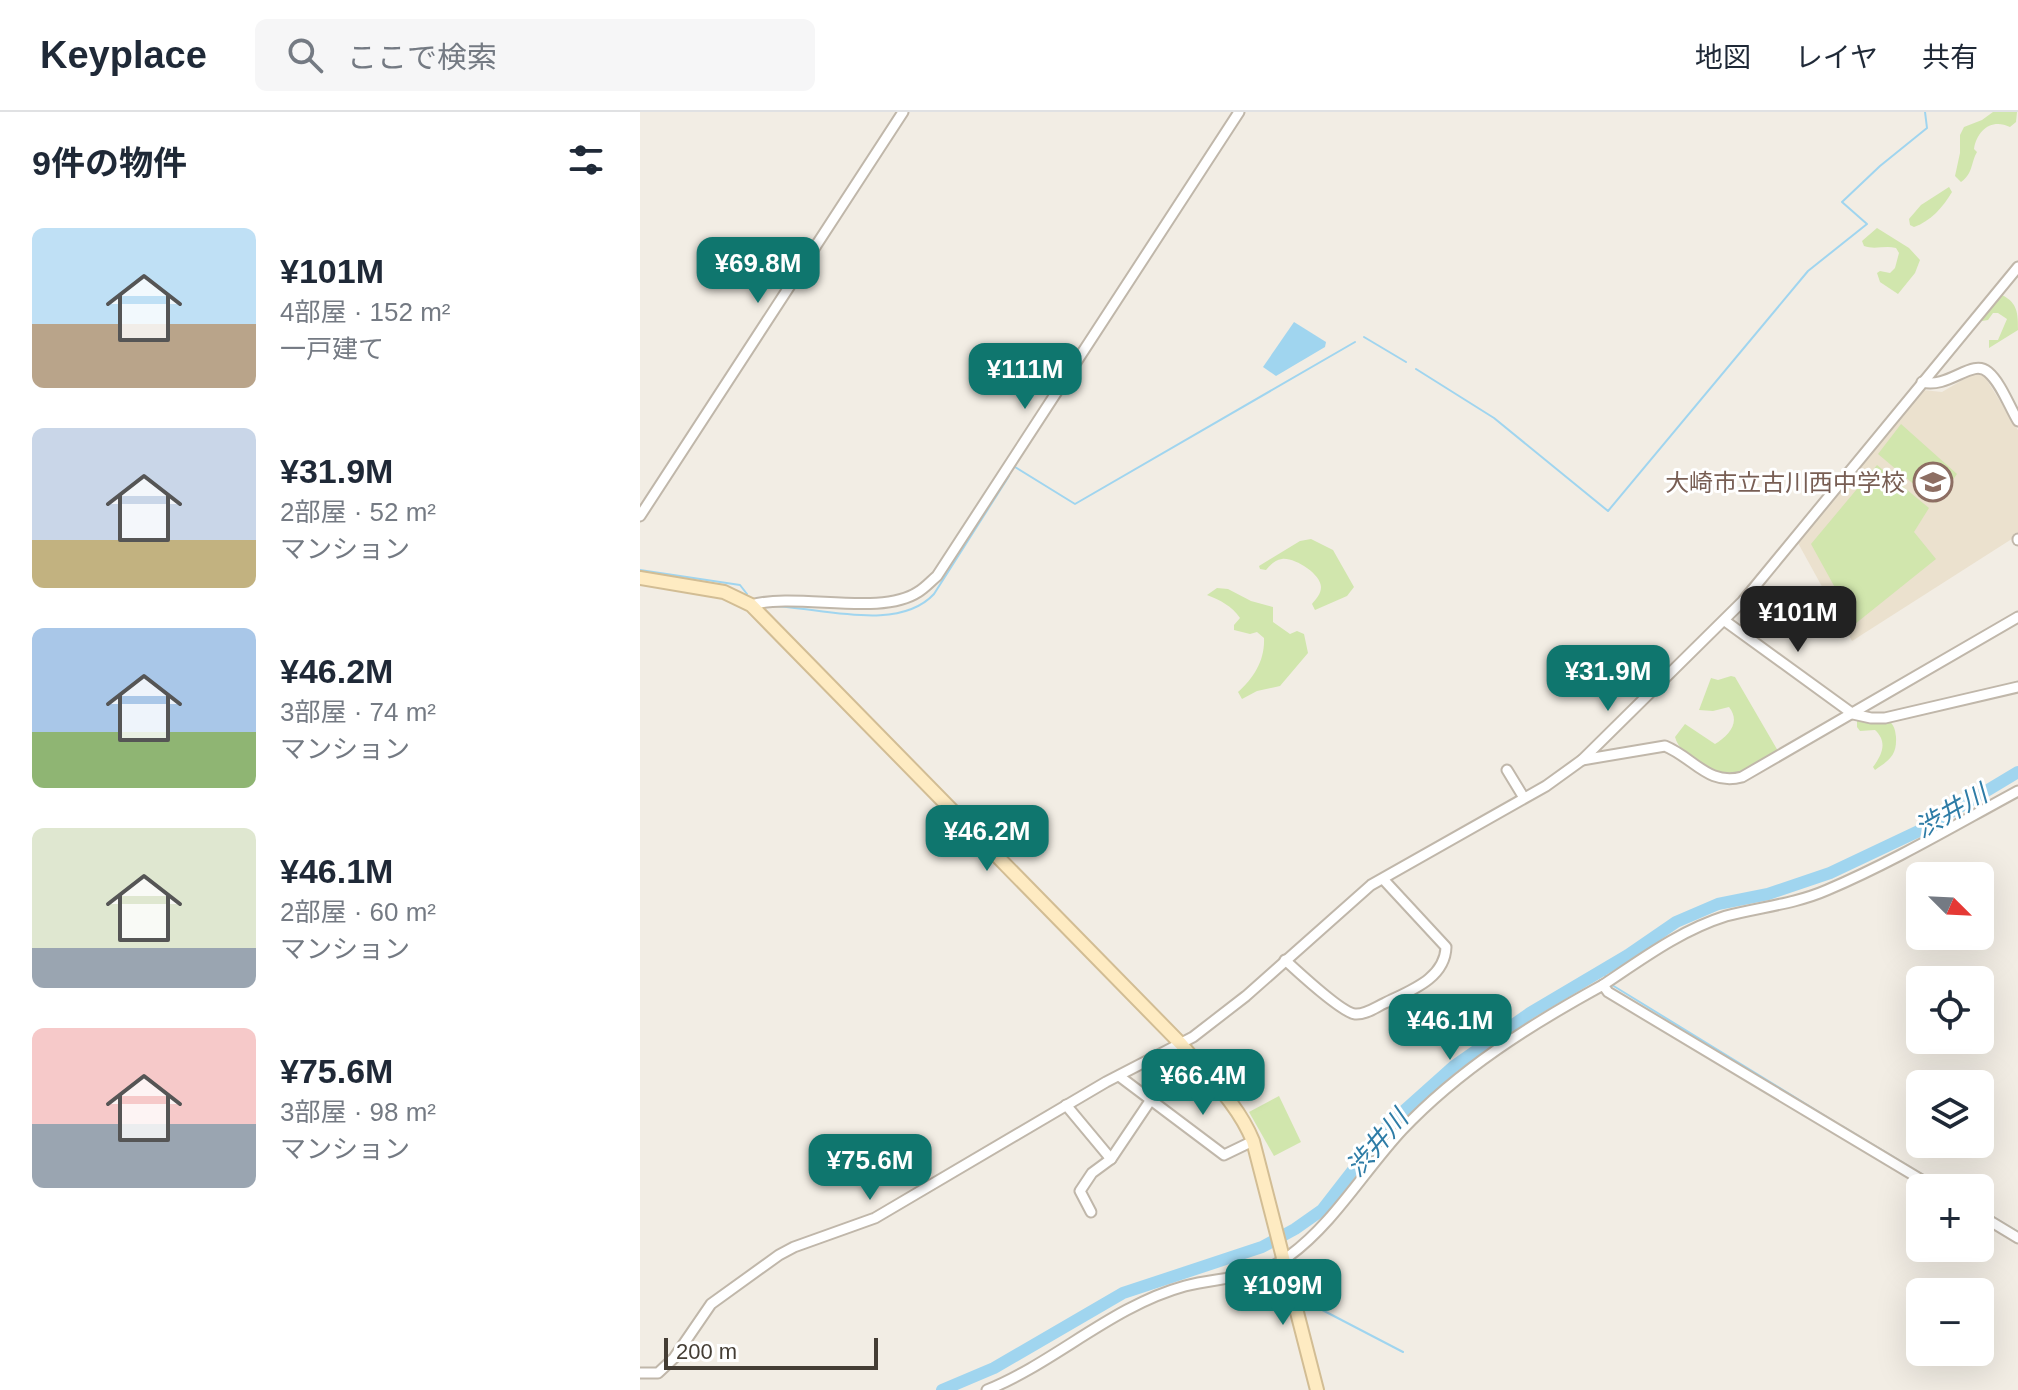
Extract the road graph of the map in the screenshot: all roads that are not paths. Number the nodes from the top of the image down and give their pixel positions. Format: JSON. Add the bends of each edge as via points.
{"nodes":[{"id":1,"x":903,"y":112,"type":"edge"},
{"id":2,"x":1239,"y":112,"type":"edge"},
{"id":3,"x":2018,"y":267,"type":"edge"},
{"id":4,"x":1922,"y":382,"type":"junction"},
{"id":5,"x":2018,"y":421,"type":"edge"},
{"id":6,"x":640,"y":516,"type":"edge"},
{"id":7,"x":640,"y":578,"type":"edge"},
{"id":8,"x":751,"y":605,"type":"junction"},
{"id":9,"x":2018,"y":617,"type":"edge"},
{"id":10,"x":1725,"y":621,"type":"junction"},
{"id":11,"x":2018,"y":687,"type":"edge"},
{"id":12,"x":1853,"y":714,"type":"junction"},
{"id":13,"x":1582,"y":760,"type":"junction"},
{"id":14,"x":1507,"y":770,"type":"dead end"},
{"id":15,"x":2018,"y":791,"type":"edge"},
{"id":16,"x":1524,"y":798,"type":"junction"},
{"id":17,"x":1383,"y":879,"type":"junction"},
{"id":18,"x":1285,"y":960,"type":"junction"},
{"id":19,"x":1603,"y":985,"type":"junction"},
{"id":20,"x":1181,"y":1044,"type":"junction"},
{"id":21,"x":1193,"y":1058,"type":"junction"},
{"id":22,"x":1119,"y":1076,"type":"junction"},
{"id":23,"x":1152,"y":1100,"type":"junction"},
{"id":24,"x":1066,"y":1105,"type":"junction"},
{"id":25,"x":1253,"y":1141,"type":"junction"},
{"id":26,"x":1111,"y":1159,"type":"junction"},
{"id":27,"x":1912,"y":1174,"type":"edge"},
{"id":28,"x":1091,"y":1212,"type":"dead end"},
{"id":29,"x":1994,"y":1223,"type":"edge"},
{"id":30,"x":2018,"y":1238,"type":"edge"},
{"id":31,"x":1284,"y":1258,"type":"junction"},
{"id":32,"x":640,"y":1373,"type":"edge"},
{"id":33,"x":987,"y":1390,"type":"edge"},
{"id":34,"x":1317,"y":1390,"type":"edge"}],
"edges":[{"from":1,"to":6,"type":"street"},
{"from":2,"to":8,"type":"street","via":[[937,576],[916,594],[894,600]]},
{"from":3,"to":4,"type":"street"},
{"from":4,"to":5,"type":"street","via":[[1942,383],[1980,367],[1990,374]]},
{"from":4,"to":10,"type":"street"},
{"from":7,"to":8,"type":"street","via":[[724,592]]},
{"from":8,"to":20,"type":"street"},
{"from":9,"to":12,"type":"street"},
{"from":10,"to":12,"type":"street"},
{"from":10,"to":13,"type":"street"},
{"from":11,"to":12,"type":"street","via":[[1885,718]]},
{"from":12,"to":13,"type":"street","via":[[1733,779],[1711,775],[1665,746]]},
{"from":13,"to":16,"type":"street"},
{"from":14,"to":16,"type":"street"},
{"from":15,"to":19,"type":"street","via":[[1828,890],[1724,917],[1673,939]]},
{"from":16,"to":17,"type":"street"},
{"from":17,"to":18,"type":"street"},
{"from":17,"to":18,"type":"street","via":[[1446,947],[1443,964],[1424,984],[1356,1014]]},
{"from":18,"to":20,"type":"street"},
{"from":19,"to":27,"type":"street"},
{"from":19,"to":31,"type":"street","via":[[1452,1082],[1402,1130],[1317,1230]]},
{"from":20,"to":21,"type":"street"},
{"from":20,"to":22,"type":"street"},
{"from":21,"to":23,"type":"street"},
{"from":21,"to":25,"type":"street","via":[[1226,1094]]},
{"from":22,"to":23,"type":"street"},
{"from":22,"to":24,"type":"street"},
{"from":23,"to":25,"type":"street","via":[[1224,1155]]},
{"from":23,"to":26,"type":"street"},
{"from":24,"to":26,"type":"street"},
{"from":24,"to":32,"type":"street","via":[[875,1218],[779,1255],[711,1304],[658,1373]]},
{"from":25,"to":31,"type":"street"},
{"from":26,"to":28,"type":"street","via":[[1080,1191]]},
{"from":29,"to":30,"type":"street"},
{"from":31,"to":33,"type":"street","via":[[1230,1280],[1182,1287],[1137,1305]]},
{"from":31,"to":34,"type":"street"}]}
